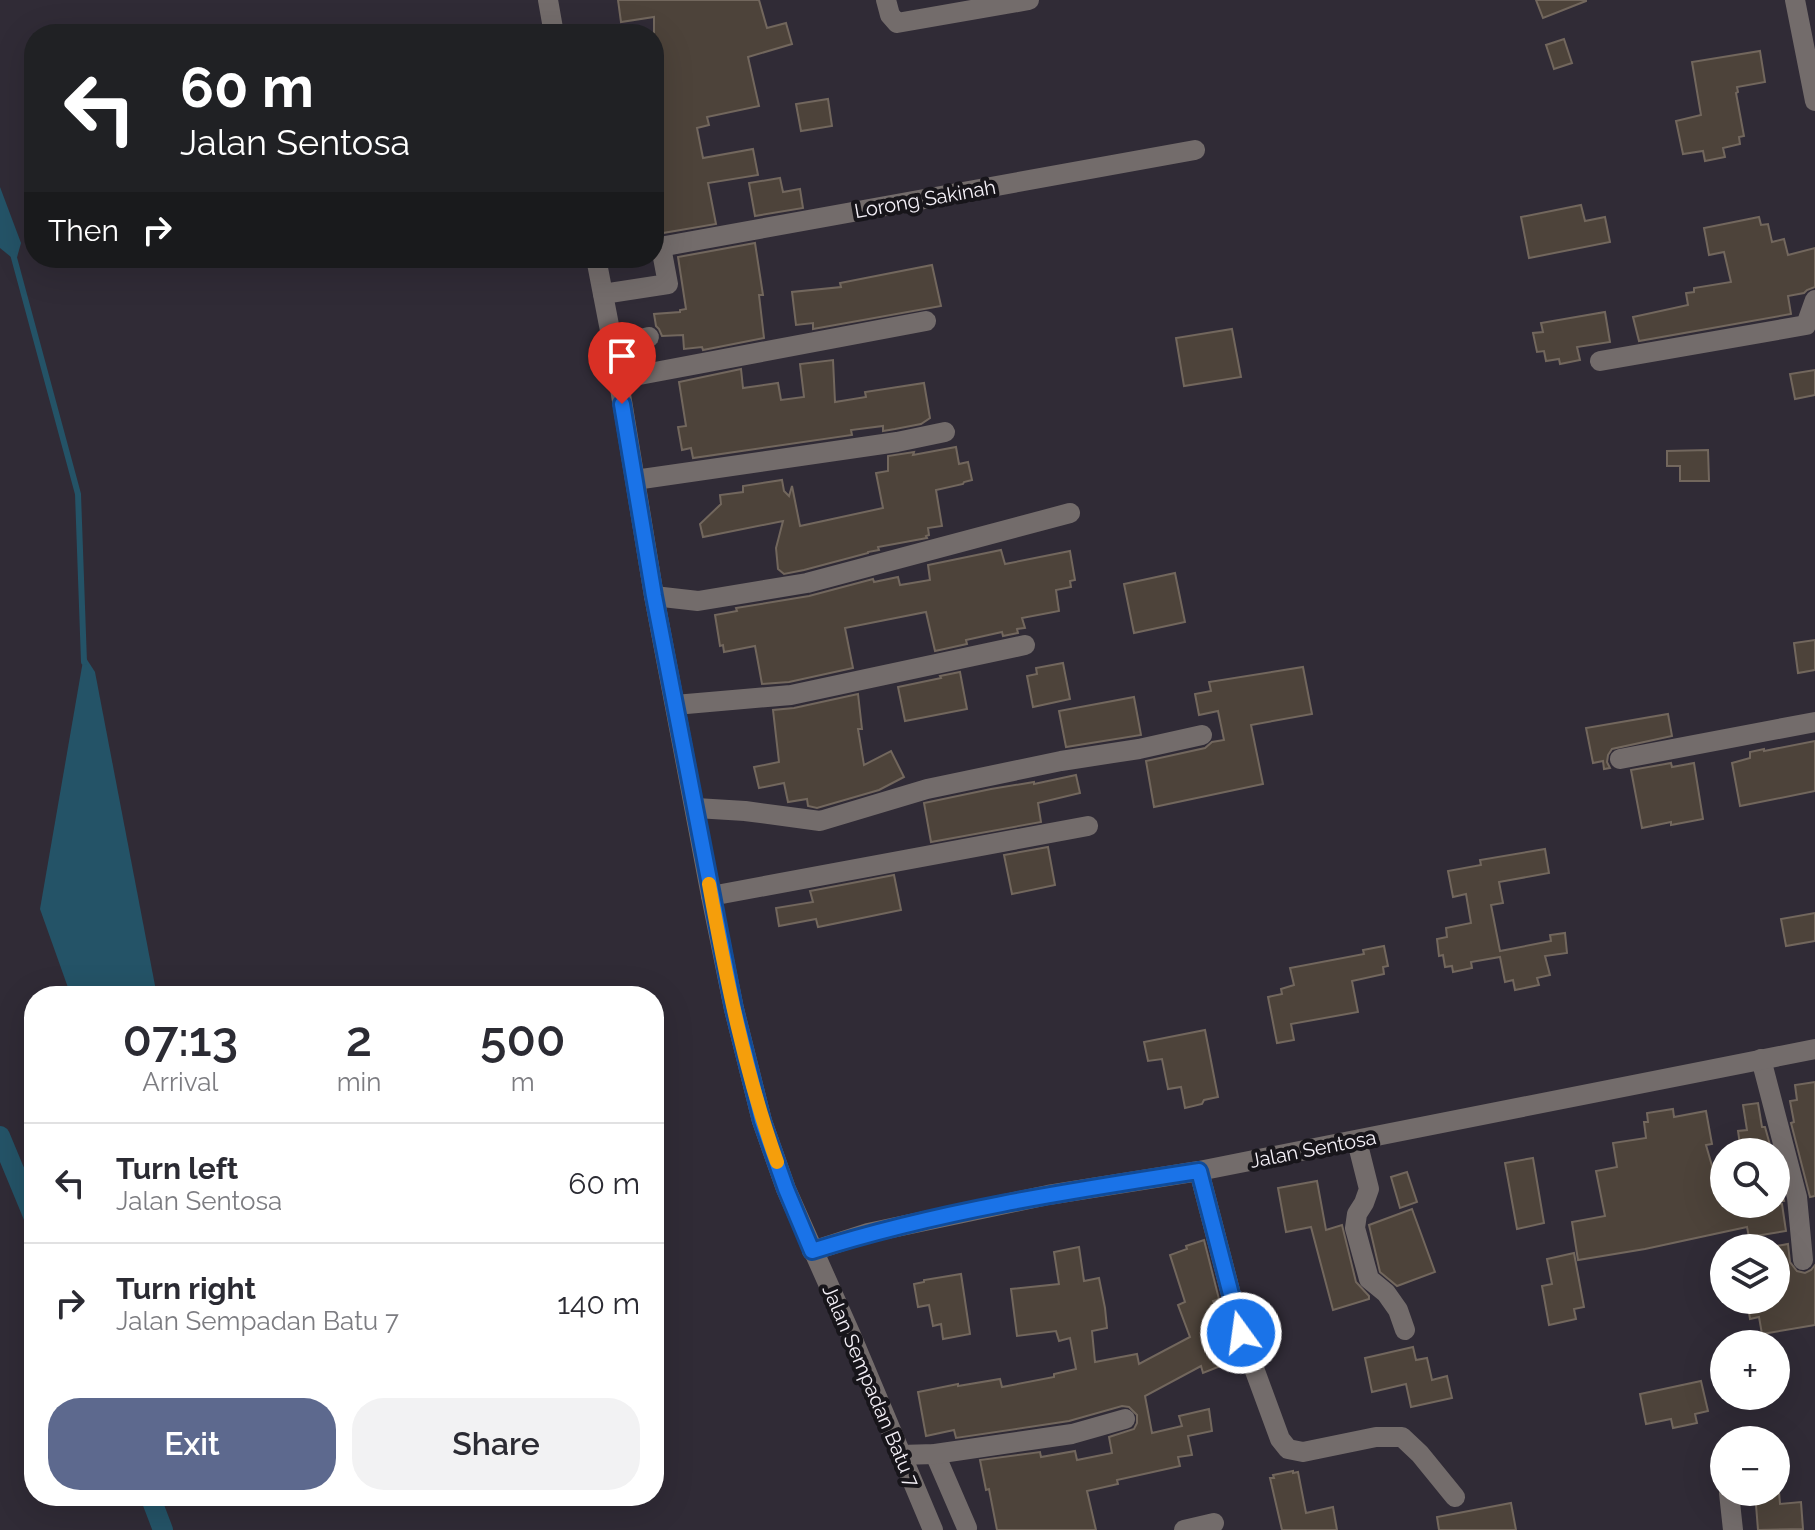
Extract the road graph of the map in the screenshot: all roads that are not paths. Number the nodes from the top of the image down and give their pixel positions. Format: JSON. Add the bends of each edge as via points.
{"nodes":[{"id":1,"x":548,"y":0,"type":"edge"},
{"id":2,"x":886,"y":0,"type":"edge"},
{"id":3,"x":1029,"y":0,"type":"edge"},
{"id":4,"x":1795,"y":0,"type":"edge"},
{"id":5,"x":1806,"y":19,"type":"edge"},
{"id":6,"x":552,"y":24,"type":"edge"},
{"id":7,"x":1815,"y":101,"type":"edge"},
{"id":8,"x":1195,"y":150,"type":"dead end"},
{"id":9,"x":664,"y":246,"type":"edge"},
{"id":10,"x":598,"y":268,"type":"edge"},
{"id":11,"x":664,"y":268,"type":"edge"},
{"id":12,"x":603,"y":294,"type":"junction"},
{"id":13,"x":1815,"y":300,"type":"edge"},
{"id":14,"x":926,"y":321,"type":"dead end"},
{"id":15,"x":649,"y":337,"type":"dead end"},
{"id":16,"x":613,"y":346,"type":"junction"},
{"id":17,"x":1600,"y":361,"type":"dead end"},
{"id":18,"x":618,"y":379,"type":"junction"},
{"id":19,"x":945,"y":432,"type":"dead end"},
{"id":20,"x":635,"y":480,"type":"junction"},
{"id":21,"x":1070,"y":513,"type":"dead end"},
{"id":22,"x":654,"y":596,"type":"junction"},
{"id":23,"x":1025,"y":645,"type":"dead end"},
{"id":24,"x":675,"y":705,"type":"junction"},
{"id":25,"x":1815,"y":722,"type":"edge"},
{"id":26,"x":1202,"y":735,"type":"dead end"},
{"id":27,"x":1620,"y":759,"type":"dead end"},
{"id":28,"x":696,"y":808,"type":"junction"},
{"id":29,"x":1088,"y":826,"type":"dead end"},
{"id":30,"x":711,"y":896,"type":"junction"},
{"id":31,"x":1815,"y":1049,"type":"edge"},
{"id":32,"x":1761,"y":1059,"type":"junction"},
{"id":33,"x":1357,"y":1141,"type":"junction"},
{"id":34,"x":1199,"y":1171,"type":"junction"},
{"id":35,"x":812,"y":1251,"type":"junction"},
{"id":36,"x":1803,"y":1260,"type":"dead end"},
{"id":37,"x":1405,"y":1330,"type":"dead end"},
{"id":38,"x":1125,"y":1419,"type":"dead end"},
{"id":39,"x":935,"y":1454,"type":"junction"},
{"id":40,"x":900,"y":1455,"type":"junction"},
{"id":41,"x":1455,"y":1497,"type":"dead end"},
{"id":42,"x":1730,"y":1506,"type":"edge"},
{"id":43,"x":1214,"y":1523,"type":"dead end"},
{"id":44,"x":967,"y":1528,"type":"edge"},
{"id":45,"x":933,"y":1530,"type":"edge"},
{"id":46,"x":1184,"y":1530,"type":"edge"},
{"id":47,"x":1733,"y":1530,"type":"edge"}],
"edges":[{"from":1,"to":6,"type":"street"},
{"from":2,"to":3,"type":"street","via":[[897,23]]},
{"from":4,"to":5,"type":"street"},
{"from":5,"to":7,"type":"street"},
{"from":8,"to":9,"type":"street","name":"Lorong Sakinah"},
{"from":10,"to":12,"type":"street","name":"Jalan Sempadan Batu 7"},
{"from":11,"to":12,"type":"street","via":[[668,284]]},
{"from":12,"to":16,"type":"street","name":"Jalan Sempadan Batu 7"},
{"from":13,"to":17,"type":"street","via":[[1806,325]]},
{"from":14,"to":18,"type":"street"},
{"from":15,"to":16,"type":"street"},
{"from":16,"to":18,"type":"street","name":"Jalan Sempadan Batu 7"},
{"from":18,"to":20,"type":"street","name":"Jalan Sempadan Batu 7"},
{"from":19,"to":20,"type":"street"},
{"from":20,"to":22,"type":"street","name":"Jalan Sempadan Batu 7"},
{"from":21,"to":22,"type":"street","via":[[807,583],[698,601]]},
{"from":22,"to":24,"type":"street","name":"Jalan Sempadan Batu 7"},
{"from":23,"to":24,"type":"street","via":[[791,695]]},
{"from":24,"to":28,"type":"street","name":"Jalan Sempadan Batu 7"},
{"from":25,"to":27,"type":"street"},
{"from":26,"to":28,"type":"street","via":[[927,789],[820,821]]},
{"from":28,"to":30,"type":"street","name":"Jalan Sempadan Batu 7"},
{"from":29,"to":30,"type":"street"},
{"from":30,"to":35,"type":"street","name":"Jalan Sempadan Batu 7","via":[[762,1121]]},
{"from":31,"to":32,"type":"street","name":"Jalan Sentosa"},
{"from":32,"to":33,"type":"street","name":"Jalan Sentosa"},
{"from":32,"to":36,"type":"street","via":[[1797,1197]]},
{"from":33,"to":34,"type":"street","name":"Jalan Sentosa"},
{"from":33,"to":37,"type":"street","via":[[1369,1189],[1355,1228],[1369,1279],[1386,1293]]},
{"from":34,"to":35,"type":"street","name":"Jalan Sentosa","via":[[1048,1195],[868,1233]]},
{"from":34,"to":41,"type":"street","via":[[1241,1333],[1280,1439],[1288,1449],[1303,1452],[1402,1437]]},
{"from":35,"to":40,"type":"street","name":"Jalan Sempadan Batu 7"},
{"from":38,"to":39,"type":"street","via":[[1072,1434]]},
{"from":39,"to":40,"type":"street"},
{"from":39,"to":44,"type":"street"},
{"from":40,"to":45,"type":"street","name":"Jalan Sempadan Batu 7"},
{"from":42,"to":47,"type":"street"},
{"from":43,"to":46,"type":"street"}]}
